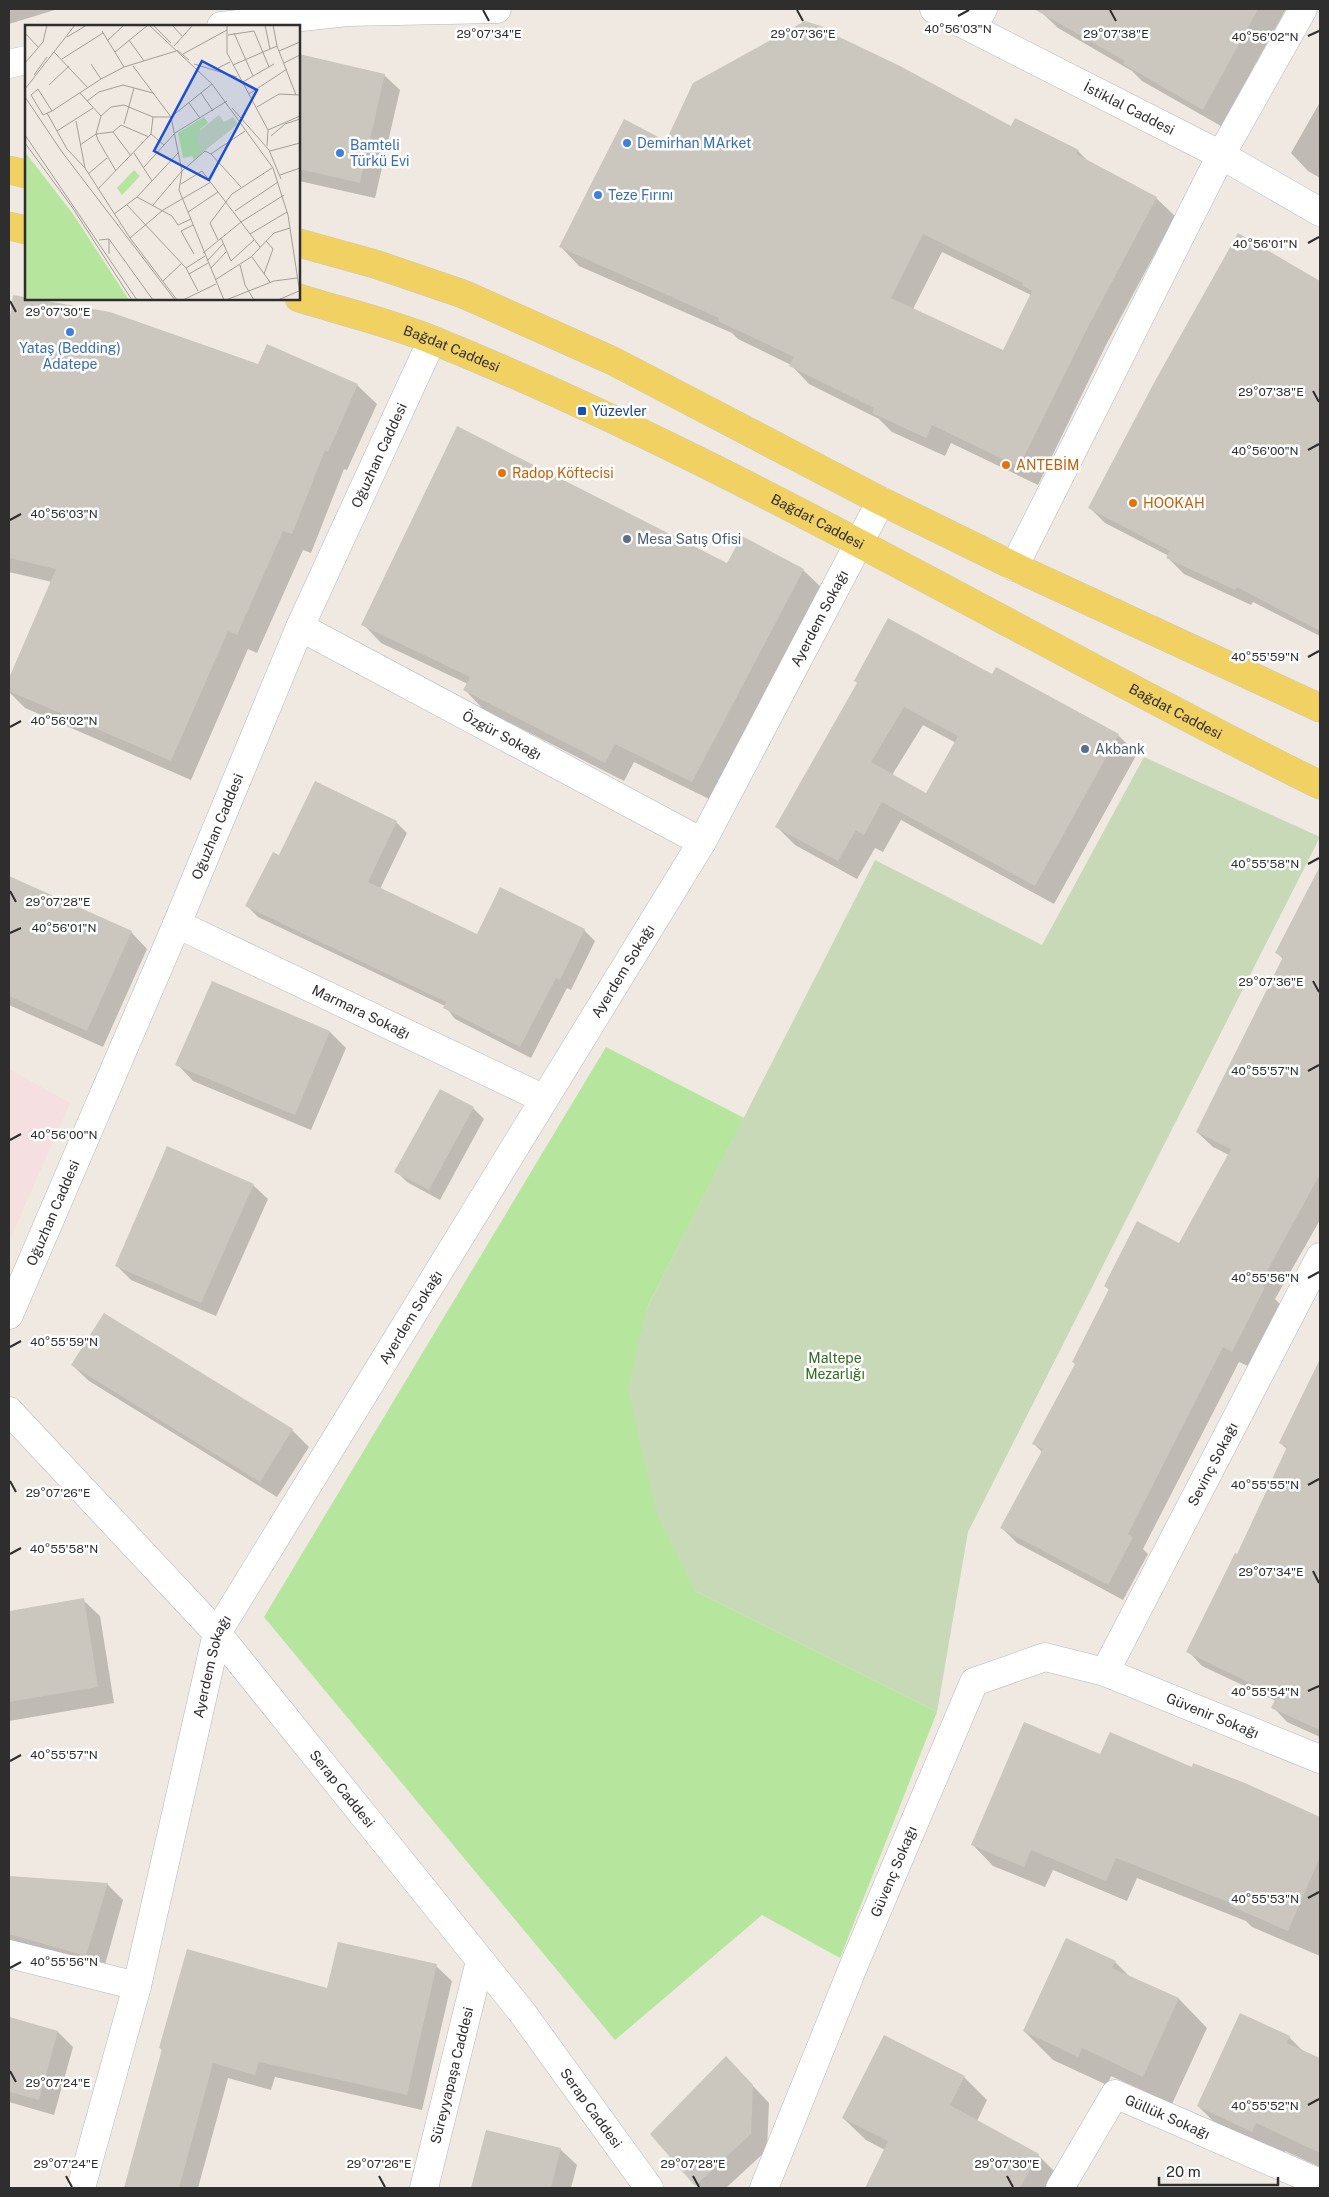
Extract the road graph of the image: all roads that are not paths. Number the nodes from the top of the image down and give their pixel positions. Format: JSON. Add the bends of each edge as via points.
{"nodes":[{"id":1,"x":497,"y":9,"type":"edge"},
{"id":2,"x":934,"y":9,"type":"edge"},
{"id":3,"x":1303,"y":9,"type":"edge"},
{"id":4,"x":348,"y":10,"type":"edge"},
{"id":5,"x":977,"y":18,"type":"edge"},
{"id":6,"x":229,"y":25,"type":"edge"},
{"id":7,"x":25,"y":60,"type":"edge"},
{"id":8,"x":9,"y":64,"type":"edge"},
{"id":9,"x":1222,"y":155,"type":"junction"},
{"id":10,"x":9,"y":170,"type":"edge"},
{"id":11,"x":25,"y":174,"type":"edge"},
{"id":12,"x":1320,"y":212,"type":"edge"},
{"id":13,"x":9,"y":226,"type":"edge"},
{"id":14,"x":25,"y":230,"type":"edge"},
{"id":15,"x":300,"y":243,"type":"edge"},
{"id":16,"x":300,"y":298,"type":"edge"},
{"id":17,"x":432,"y":340,"type":"junction"},
{"id":18,"x":881,"y":501,"type":"junction"},
{"id":19,"x":858,"y":543,"type":"junction"},
{"id":20,"x":1014,"y":567,"type":"junction"},
{"id":21,"x":300,"y":627,"type":"junction"},
{"id":22,"x":1320,"y":708,"type":"edge"},
{"id":23,"x":1320,"y":785,"type":"edge"},
{"id":24,"x":702,"y":842,"type":"junction"},
{"id":25,"x":177,"y":924,"type":"junction"},
{"id":26,"x":544,"y":1099,"type":"junction"},
{"id":27,"x":1320,"y":1257,"type":"edge"},
{"id":28,"x":9,"y":1314,"type":"edge"},
{"id":29,"x":9,"y":1411,"type":"edge"},
{"id":30,"x":217,"y":1633,"type":"junction"},
{"id":31,"x":1105,"y":1672,"type":"junction"},
{"id":32,"x":1320,"y":1759,"type":"edge"},
{"id":33,"x":9,"y":1954,"type":"edge"},
{"id":34,"x":480,"y":1961,"type":"junction"},
{"id":35,"x":137,"y":1986,"type":"junction"},
{"id":36,"x":1320,"y":2183,"type":"edge"},
{"id":37,"x":81,"y":2188,"type":"edge"},
{"id":38,"x":424,"y":2188,"type":"edge"},
{"id":39,"x":648,"y":2188,"type":"edge"},
{"id":40,"x":764,"y":2188,"type":"edge"},
{"id":41,"x":1060,"y":2188,"type":"edge"}],
"edges":[{"from":1,"to":4,"type":"street"},
{"from":2,"to":5,"type":"street","name":"İstiklal Caddesi"},
{"from":3,"to":9,"type":"street"},
{"from":4,"to":6,"type":"street"},
{"from":5,"to":9,"type":"street","name":"İstiklal Caddesi"},
{"from":7,"to":8,"type":"street"},
{"from":9,"to":12,"type":"street","name":"İstiklal Caddesi"},
{"from":9,"to":20,"type":"street"},
{"from":10,"to":11,"type":"main road"},
{"from":13,"to":14,"type":"main road"},
{"from":15,"to":18,"type":"main road","via":[[375,264],[471,298],[613,360]]},
{"from":16,"to":17,"type":"main road","name":"Bağdat Caddesi"},
{"from":17,"to":19,"type":"main road","name":"Bağdat Caddesi","via":[[632,428]]},
{"from":17,"to":21,"type":"street","name":"Oğuzhan Caddesi"},
{"from":18,"to":19,"type":"street","name":"Ayerdem Sokağı"},
{"from":18,"to":20,"type":"main road"},
{"from":19,"to":23,"type":"main road","name":"Bağdat Caddesi","via":[[1230,741]]},
{"from":19,"to":24,"type":"street","name":"Ayerdem Sokağı"},
{"from":20,"to":22,"type":"main road"},
{"from":21,"to":24,"type":"street","name":"Özgür Sokağı"},
{"from":21,"to":25,"type":"street","name":"Oğuzhan Caddesi"},
{"from":24,"to":26,"type":"street","name":"Ayerdem Sokağı"},
{"from":25,"to":26,"type":"street","name":"Marmara Sokağı"},
{"from":25,"to":28,"type":"street","name":"Oğuzhan Caddesi"},
{"from":26,"to":30,"type":"street","name":"Ayerdem Sokağı"},
{"from":27,"to":31,"type":"street","name":"Sevinç Sokağı"},
{"from":29,"to":30,"type":"street","name":"Serap Caddesi"},
{"from":30,"to":34,"type":"street","name":"Serap Caddesi"},
{"from":30,"to":35,"type":"street","name":"Ayerdem Sokağı"},
{"from":31,"to":32,"type":"street","name":"Güvenir Sokağı"},
{"from":31,"to":40,"type":"street","name":"Güvenç Sokağı","via":[[1045,1657],[974,1682]]},
{"from":33,"to":35,"type":"street"},
{"from":34,"to":38,"type":"street","name":"Süreyyapaşa Caddesi"},
{"from":34,"to":39,"type":"street","name":"Serap Caddesi","via":[[521,2011]]},
{"from":35,"to":37,"type":"street","name":"Ayerdem Sokağı"},
{"from":36,"to":41,"type":"street","name":"Güllük Sokağı","via":[[1115,2094]]}]}
